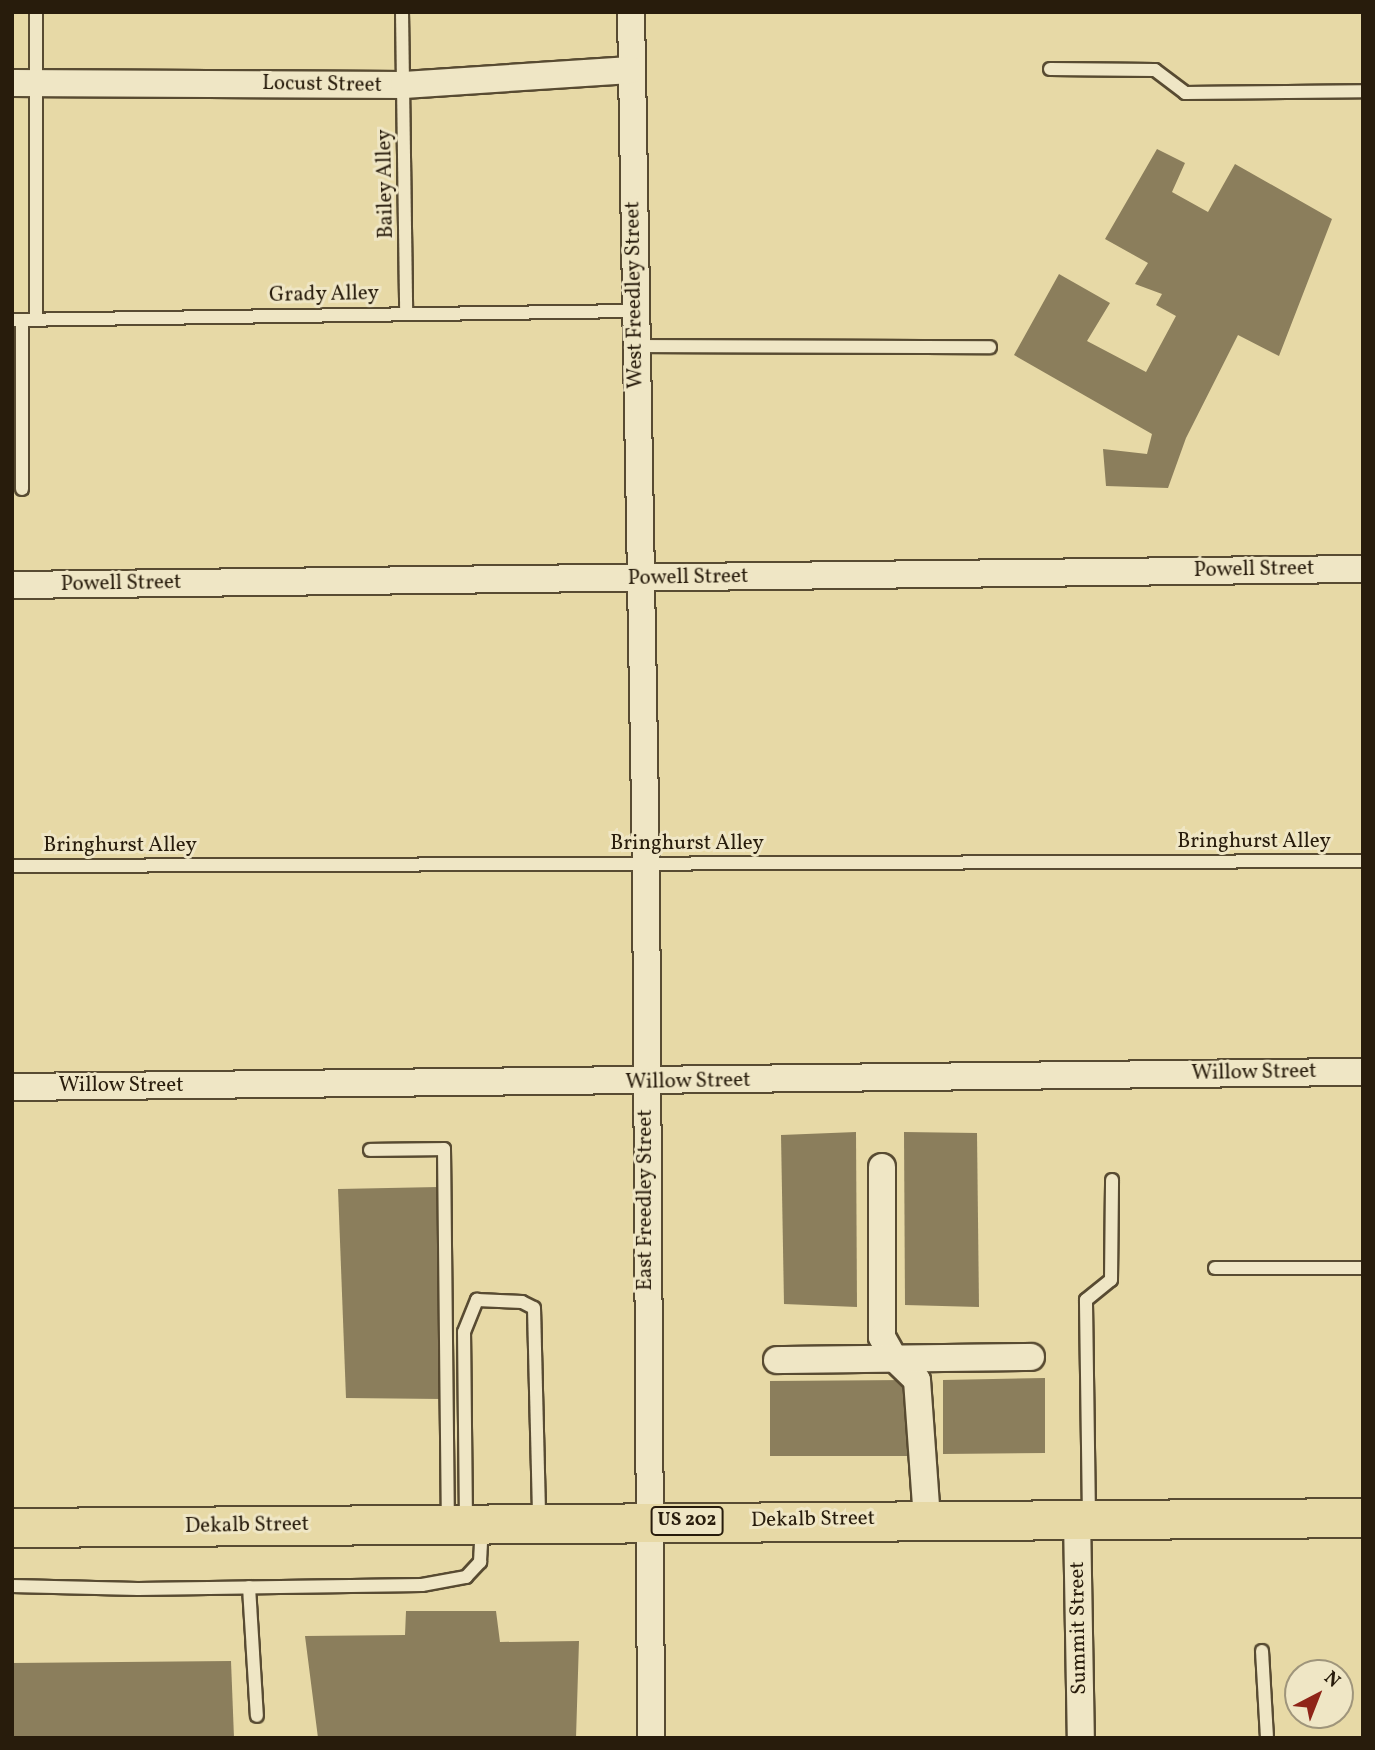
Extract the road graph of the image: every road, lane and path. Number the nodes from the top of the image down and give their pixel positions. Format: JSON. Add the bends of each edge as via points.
{"nodes":[{"id":1,"x":36,"y":12,"type":"edge"},
{"id":2,"x":402,"y":12,"type":"edge"},
{"id":3,"x":631,"y":12,"type":"edge"},
{"id":4,"x":1049,"y":69,"type":"dead end"},
{"id":5,"x":631,"y":70,"type":"junction"},
{"id":6,"x":25,"y":82,"type":"edge"},
{"id":7,"x":404,"y":85,"type":"junction"},
{"id":8,"x":1363,"y":91,"type":"edge"},
{"id":9,"x":636,"y":312,"type":"junction"},
{"id":10,"x":406,"y":313,"type":"junction"},
{"id":11,"x":17,"y":320,"type":"edge"},
{"id":12,"x":36,"y":320,"type":"junction"},
{"id":13,"x":636,"y":346,"type":"junction"},
{"id":14,"x":990,"y":347,"type":"dead end"},
{"id":15,"x":22,"y":489,"type":"dead end"},
{"id":16,"x":1363,"y":569,"type":"edge"},
{"id":17,"x":642,"y":579,"type":"junction"},
{"id":18,"x":12,"y":585,"type":"edge"},
{"id":19,"x":1363,"y":861,"type":"edge"},
{"id":20,"x":646,"y":863,"type":"junction"},
{"id":21,"x":12,"y":866,"type":"edge"},
{"id":22,"x":1363,"y":1072,"type":"edge"},
{"id":23,"x":646,"y":1083,"type":"junction"},
{"id":24,"x":12,"y":1087,"type":"edge"},
{"id":25,"x":370,"y":1150,"type":"dead end"},
{"id":26,"x":882,"y":1167,"type":"dead end"},
{"id":27,"x":1112,"y":1180,"type":"dead end"},
{"id":28,"x":1215,"y":1268,"type":"dead end"},
{"id":29,"x":1363,"y":1268,"type":"edge"},
{"id":30,"x":893,"y":1357,"type":"junction"},
{"id":31,"x":1031,"y":1357,"type":"dead end"},
{"id":32,"x":777,"y":1360,"type":"dead end"},
{"id":33,"x":1083,"y":1518,"type":"junction"},
{"id":34,"x":1363,"y":1518,"type":"edge"},
{"id":35,"x":927,"y":1519,"type":"junction"},
{"id":36,"x":647,"y":1522,"type":"junction"},
{"id":37,"x":466,"y":1523,"type":"junction"},
{"id":38,"x":539,"y":1523,"type":"junction"},
{"id":39,"x":12,"y":1528,"type":"edge"},
{"id":40,"x":12,"y":1586,"type":"edge"},
{"id":41,"x":249,"y":1587,"type":"junction"},
{"id":42,"x":1262,"y":1651,"type":"dead end"},
{"id":43,"x":257,"y":1716,"type":"dead end"},
{"id":44,"x":651,"y":1738,"type":"edge"},
{"id":45,"x":1082,"y":1738,"type":"edge"},
{"id":46,"x":1267,"y":1738,"type":"edge"}],
"edges":[{"from":1,"to":6,"type":"lane"},
{"from":2,"to":7,"type":"lane","name":"Bailey Alley"},
{"from":3,"to":5,"type":"street","name":"West Freedley Street"},
{"from":4,"to":8,"type":"lane","via":[[1155,69],[1185,93]]},
{"from":5,"to":7,"type":"street","name":"Locust Street"},
{"from":5,"to":9,"type":"street","name":"West Freedley Street"},
{"from":6,"to":7,"type":"street","name":"Locust Street"},
{"from":6,"to":12,"type":"lane"},
{"from":7,"to":10,"type":"lane","name":"Bailey Alley"},
{"from":9,"to":10,"type":"lane","name":"Grady Alley"},
{"from":9,"to":13,"type":"street","name":"West Freedley Street"},
{"from":10,"to":12,"type":"lane","name":"Grady Alley"},
{"from":11,"to":12,"type":"lane","name":"Grady Alley"},
{"from":11,"to":15,"type":"lane"},
{"from":13,"to":14,"type":"lane"},
{"from":13,"to":17,"type":"street","name":"West Freedley Street"},
{"from":16,"to":17,"type":"street","name":"Powell Street"},
{"from":17,"to":18,"type":"street","name":"Powell Street"},
{"from":17,"to":20,"type":"street","name":"East Freedley Street"},
{"from":19,"to":20,"type":"lane","name":"Bringhurst Alley"},
{"from":20,"to":21,"type":"lane","name":"Bringhurst Alley"},
{"from":20,"to":23,"type":"street","name":"East Freedley Street"},
{"from":22,"to":23,"type":"street","name":"Willow Street"},
{"from":23,"to":24,"type":"street","name":"Willow Street"},
{"from":23,"to":36,"type":"street","name":"East Freedley Street"},
{"from":25,"to":37,"type":"lane","via":[[444,1149]]},
{"from":26,"to":30,"type":"street","via":[[882,1337]]},
{"from":27,"to":33,"type":"lane","via":[[1111,1280],[1086,1300]]},
{"from":28,"to":29,"type":"lane"},
{"from":30,"to":31,"type":"street"},
{"from":30,"to":32,"type":"street"},
{"from":30,"to":35,"type":"street","via":[[917,1380]]},
{"from":33,"to":34,"type":"highway","name":"Dekalb Street","number":"US 202"},
{"from":33,"to":35,"type":"highway","name":"Dekalb Street","number":"US 202"},
{"from":33,"to":45,"type":"street","name":"Summit Street"},
{"from":35,"to":36,"type":"highway","name":"Dekalb Street","number":"US 202"},
{"from":36,"to":38,"type":"highway","name":"Dekalb Street","number":"US 202"},
{"from":36,"to":44,"type":"street","name":"East Freedley Street"},
{"from":37,"to":38,"type":"highway","name":"Dekalb Street","number":"US 202"},
{"from":37,"to":38,"type":"lane","via":[[464,1332],[477,1300],[522,1302],[534,1308]]},
{"from":37,"to":39,"type":"highway","name":"Dekalb Street","number":"US 202"},
{"from":37,"to":41,"type":"lane","via":[[480,1562],[466,1577],[422,1585]]},
{"from":40,"to":41,"type":"lane"},
{"from":41,"to":43,"type":"lane"},
{"from":42,"to":46,"type":"lane"}]}
